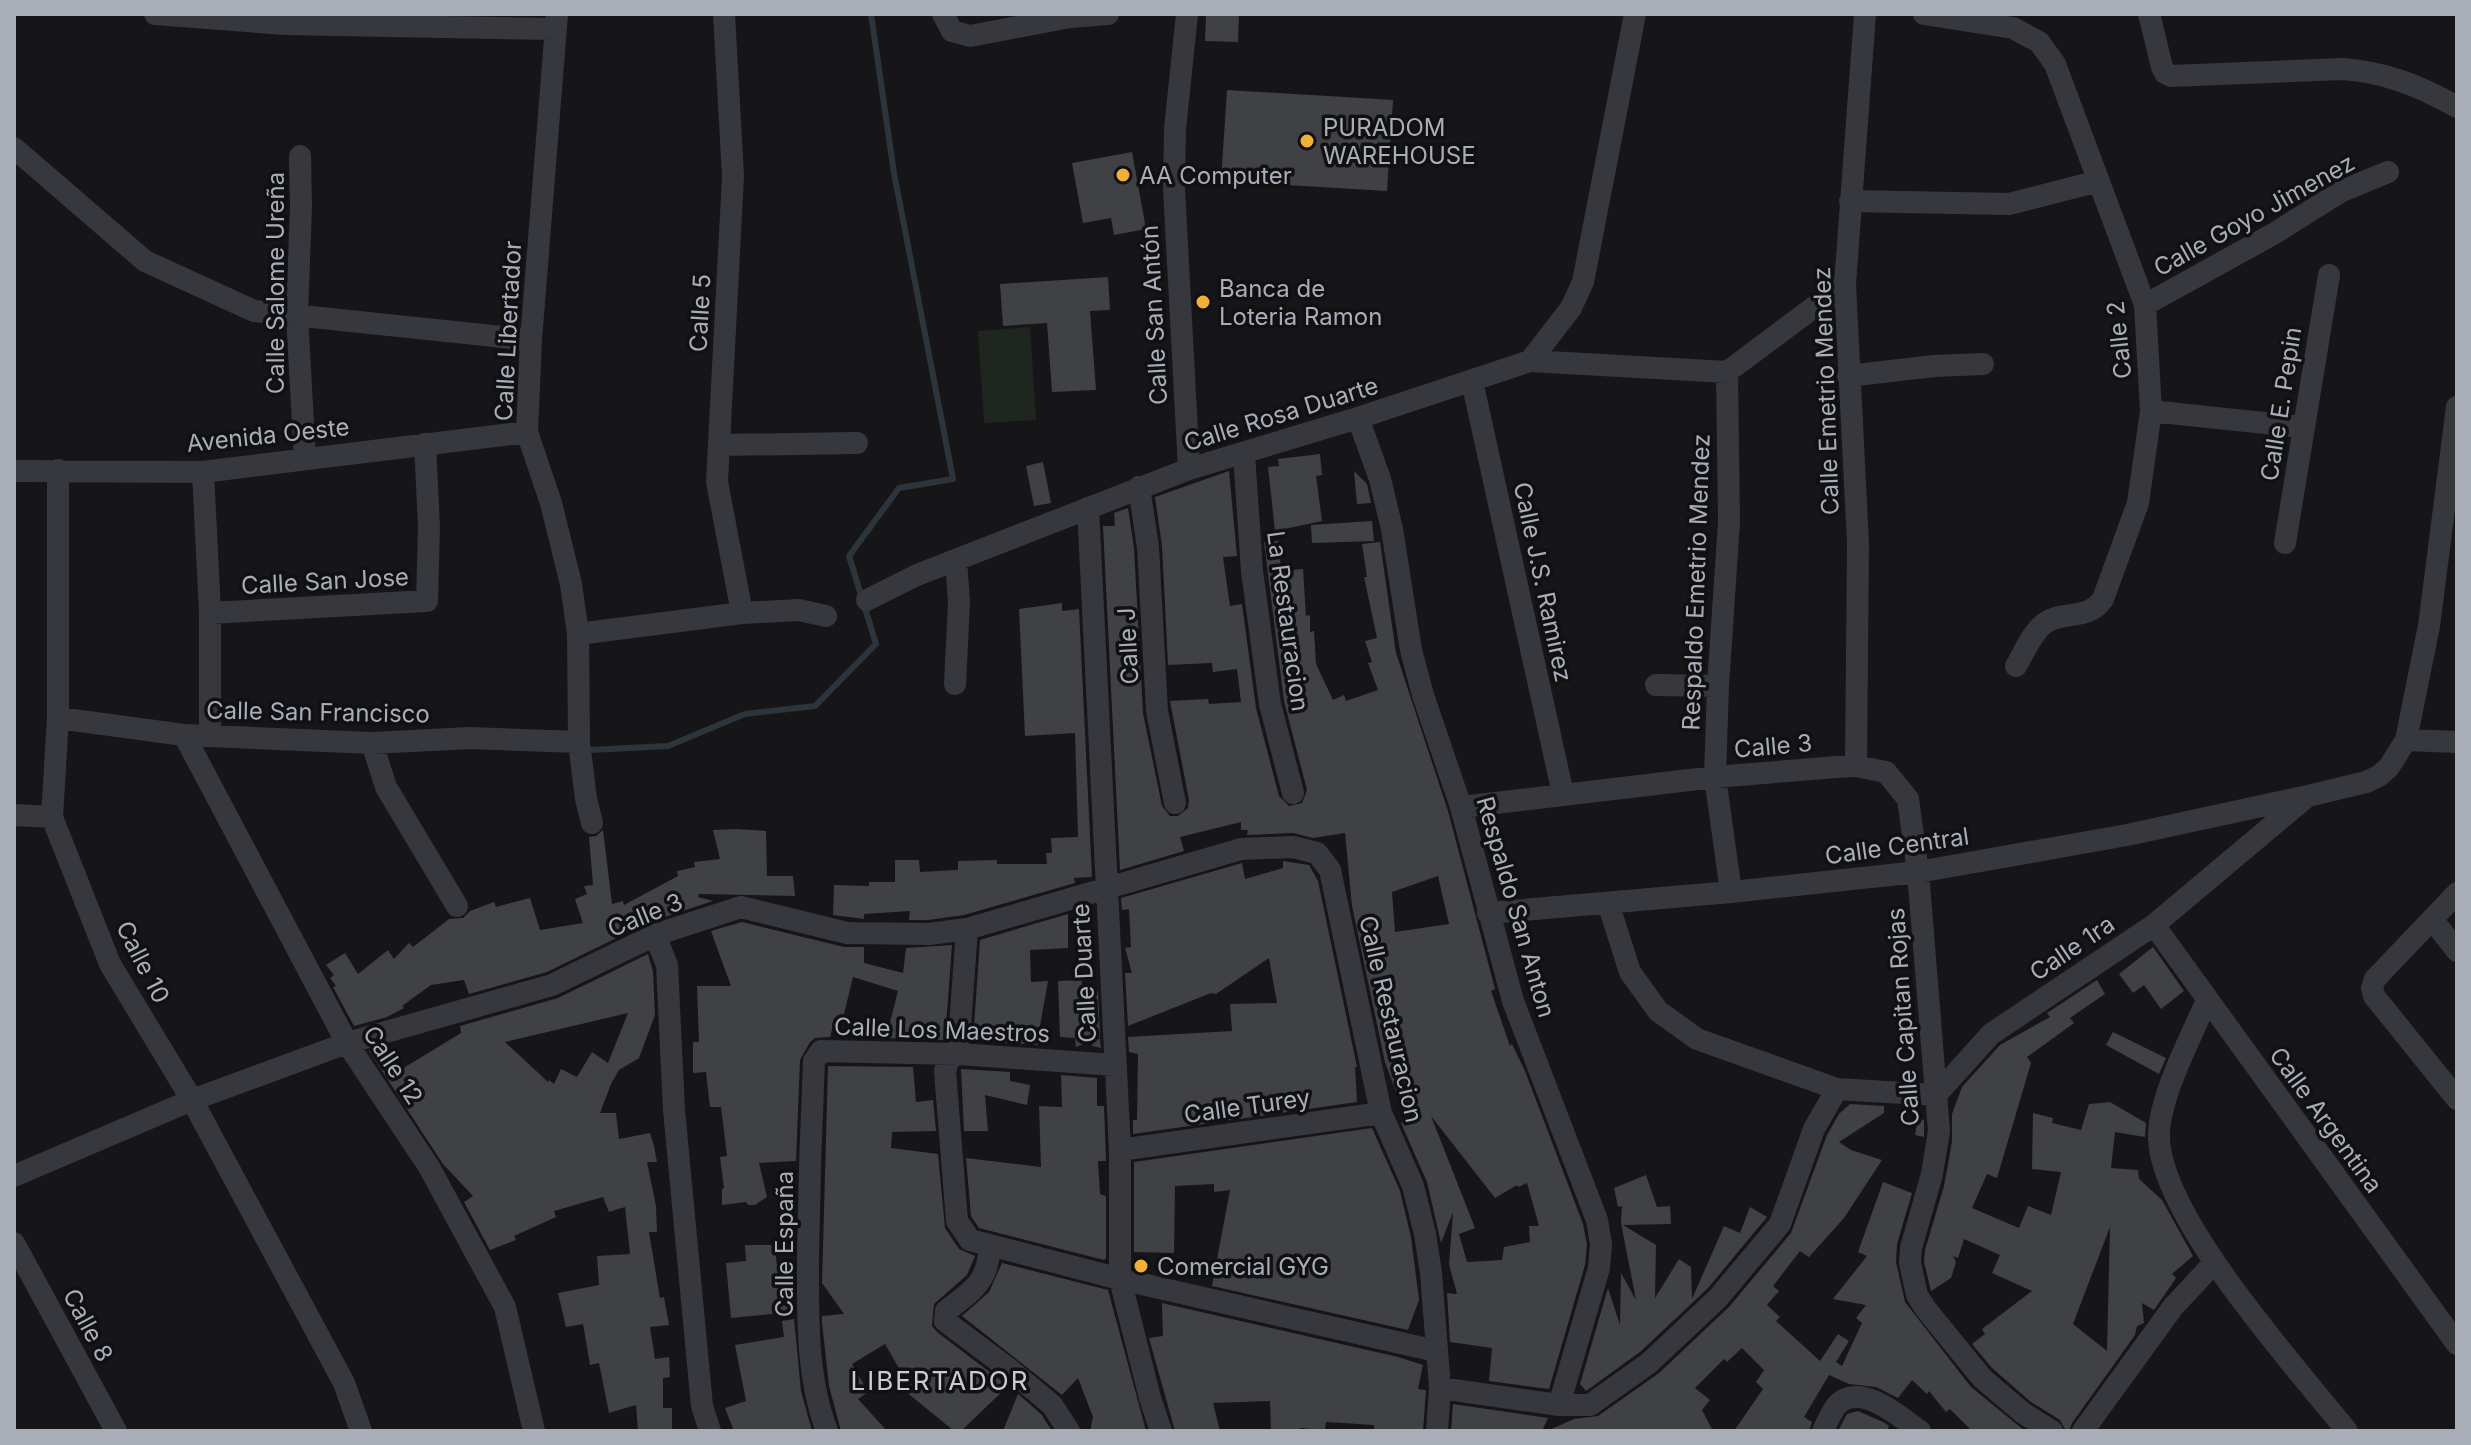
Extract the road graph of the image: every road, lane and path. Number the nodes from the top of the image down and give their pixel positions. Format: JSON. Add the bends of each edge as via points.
{"nodes":[{"id":1,"x":155,"y":14,"type":"edge"},
{"id":2,"x":724,"y":14,"type":"edge"},
{"id":3,"x":1108,"y":14,"type":"edge"},
{"id":4,"x":1187,"y":14,"type":"edge"},
{"id":5,"x":1635,"y":14,"type":"edge"},
{"id":6,"x":1865,"y":14,"type":"edge"},
{"id":7,"x":1924,"y":14,"type":"edge"},
{"id":8,"x":2149,"y":14,"type":"edge"},
{"id":9,"x":1070,"y":16,"type":"edge"},
{"id":10,"x":346,"y":20,"type":"edge"},
{"id":11,"x":556,"y":22,"type":"edge"},
{"id":12,"x":947,"y":22,"type":"edge"},
{"id":13,"x":2457,"y":107,"type":"edge"},
{"id":14,"x":14,"y":148,"type":"edge"},
{"id":15,"x":300,"y":156,"type":"dead end"},
{"id":16,"x":2388,"y":172,"type":"dead end"},
{"id":17,"x":2099,"y":181,"type":"junction"},
{"id":18,"x":1850,"y":201,"type":"junction"},
{"id":19,"x":2329,"y":275,"type":"dead end"},
{"id":20,"x":1845,"y":284,"type":"junction"},
{"id":21,"x":2145,"y":305,"type":"junction"},
{"id":22,"x":297,"y":316,"type":"junction"},
{"id":23,"x":531,"y":340,"type":"junction"},
{"id":24,"x":1530,"y":361,"type":"junction"},
{"id":25,"x":1983,"y":364,"type":"dead end"},
{"id":26,"x":1727,"y":372,"type":"junction"},
{"id":27,"x":1848,"y":376,"type":"junction"},
{"id":28,"x":1472,"y":381,"type":"junction"},
{"id":29,"x":2457,"y":407,"type":"edge"},
{"id":30,"x":2151,"y":411,"type":"junction"},
{"id":31,"x":1358,"y":418,"type":"junction"},
{"id":32,"x":2302,"y":427,"type":"junction"},
{"id":33,"x":527,"y":432,"type":"junction"},
{"id":34,"x":857,"y":443,"type":"dead end"},
{"id":35,"x":425,"y":444,"type":"junction"},
{"id":36,"x":719,"y":445,"type":"junction"},
{"id":37,"x":1244,"y":454,"type":"junction"},
{"id":38,"x":305,"y":458,"type":"junction"},
{"id":39,"x":1189,"y":469,"type":"junction"},
{"id":40,"x":58,"y":470,"type":"junction"},
{"id":41,"x":14,"y":471,"type":"edge"},
{"id":42,"x":203,"y":472,"type":"junction"},
{"id":43,"x":1139,"y":487,"type":"junction"},
{"id":44,"x":1088,"y":508,"type":"junction"},
{"id":45,"x":2449,"y":538,"type":"edge"},
{"id":46,"x":2285,"y":543,"type":"dead end"},
{"id":47,"x":956,"y":560,"type":"junction"},
{"id":48,"x":867,"y":600,"type":"dead end"},
{"id":49,"x":210,"y":613,"type":"junction"},
{"id":50,"x":742,"y":613,"type":"junction"},
{"id":51,"x":826,"y":616,"type":"dead end"},
{"id":52,"x":578,"y":634,"type":"junction"},
{"id":53,"x":2016,"y":666,"type":"dead end"},
{"id":54,"x":955,"y":684,"type":"dead end"},
{"id":55,"x":1656,"y":685,"type":"dead end"},
{"id":56,"x":1718,"y":686,"type":"junction"},
{"id":57,"x":58,"y":718,"type":"junction"},
{"id":58,"x":184,"y":735,"type":"junction"},
{"id":59,"x":210,"y":736,"type":"junction"},
{"id":60,"x":2406,"y":740,"type":"junction"},
{"id":61,"x":579,"y":742,"type":"junction"},
{"id":62,"x":2457,"y":742,"type":"edge"},
{"id":63,"x":372,"y":743,"type":"junction"},
{"id":64,"x":1856,"y":766,"type":"junction"},
{"id":65,"x":1715,"y":777,"type":"junction"},
{"id":66,"x":1293,"y":793,"type":"dead end"},
{"id":67,"x":1563,"y":794,"type":"junction"},
{"id":68,"x":2308,"y":796,"type":"junction"},
{"id":69,"x":1175,"y":803,"type":"dead end"},
{"id":70,"x":1461,"y":807,"type":"junction"},
{"id":71,"x":14,"y":815,"type":"edge"},
{"id":72,"x":52,"y":817,"type":"junction"},
{"id":73,"x":592,"y":823,"type":"dead end"},
{"id":74,"x":1317,"y":853,"type":"joint"},
{"id":75,"x":1918,"y":872,"type":"junction"},
{"id":76,"x":1106,"y":887,"type":"junction"},
{"id":77,"x":1731,"y":892,"type":"junction"},
{"id":78,"x":2457,"y":893,"type":"edge"},
{"id":79,"x":1608,"y":903,"type":"junction"},
{"id":80,"x":457,"y":906,"type":"dead end"},
{"id":81,"x":1488,"y":913,"type":"junction"},
{"id":82,"x":2432,"y":919,"type":"junction"},
{"id":83,"x":2154,"y":925,"type":"junction"},
{"id":84,"x":967,"y":929,"type":"junction"},
{"id":85,"x":655,"y":935,"type":"junction"},
{"id":86,"x":2457,"y":951,"type":"edge"},
{"id":87,"x":2207,"y":1000,"type":"junction"},
{"id":88,"x":347,"y":1043,"type":"junction"},
{"id":89,"x":958,"y":1054,"type":"junction"},
{"id":90,"x":816,"y":1055,"type":"joint"},
{"id":91,"x":1115,"y":1065,"type":"junction"},
{"id":92,"x":1837,"y":1089,"type":"junction"},
{"id":93,"x":1936,"y":1095,"type":"junction"},
{"id":94,"x":2457,"y":1099,"type":"edge"},
{"id":95,"x":192,"y":1100,"type":"junction"},
{"id":96,"x":1381,"y":1113,"type":"junction"},
{"id":97,"x":1120,"y":1150,"type":"junction"},
{"id":98,"x":14,"y":1176,"type":"edge"},
{"id":99,"x":14,"y":1243,"type":"edge"},
{"id":100,"x":989,"y":1245,"type":"junction"},
{"id":101,"x":2214,"y":1263,"type":"junction"},
{"id":102,"x":1120,"y":1279,"type":"junction"},
{"id":103,"x":2457,"y":1344,"type":"edge"},
{"id":104,"x":1436,"y":1351,"type":"junction"},
{"id":105,"x":1440,"y":1388,"type":"junction"},
{"id":106,"x":1559,"y":1405,"type":"junction"},
{"id":107,"x":116,"y":1431,"type":"edge"},
{"id":108,"x":361,"y":1431,"type":"edge"},
{"id":109,"x":534,"y":1431,"type":"edge"},
{"id":110,"x":710,"y":1431,"type":"edge"},
{"id":111,"x":827,"y":1431,"type":"edge"},
{"id":112,"x":1069,"y":1431,"type":"edge"},
{"id":113,"x":1161,"y":1431,"type":"edge"},
{"id":114,"x":1437,"y":1431,"type":"edge"},
{"id":115,"x":1823,"y":1431,"type":"edge"},
{"id":116,"x":1920,"y":1431,"type":"edge"},
{"id":117,"x":2052,"y":1431,"type":"edge"},
{"id":118,"x":2083,"y":1431,"type":"edge"},
{"id":119,"x":2347,"y":1431,"type":"edge"}],
"edges":[{"from":1,"to":10,"type":"street","via":[[285,24]]},
{"from":2,"to":36,"type":"street","name":"Calle 5","via":[[733,176]]},
{"from":3,"to":9,"type":"street"},
{"from":4,"to":39,"type":"street","name":"Calle San Antón","via":[[1174,188]]},
{"from":5,"to":24,"type":"street","via":[[1583,282],[1571,308]]},
{"from":6,"to":18,"type":"street","name":"Calle Emetrio Mendez"},
{"from":7,"to":17,"type":"street","name":"Calle 2","via":[[2013,28],[2039,42],[2055,64]]},
{"from":8,"to":13,"type":"street","via":[[2162,67],[2171,76],[2369,71],[2392,76]]},
{"from":9,"to":12,"type":"street","via":[[970,36]]},
{"from":10,"to":11,"type":"street"},
{"from":11,"to":23,"type":"street","name":"Calle Libertador"},
{"from":14,"to":22,"type":"street","via":[[145,261],[254,311]]},
{"from":15,"to":22,"type":"street","name":"Calle Salome Ureña"},
{"from":16,"to":21,"type":"street","name":"Calle Goyo Jimenez","via":[[2342,191]]},
{"from":17,"to":18,"type":"street","via":[[2009,204]]},
{"from":17,"to":21,"type":"street","name":"Calle 2"},
{"from":18,"to":20,"type":"street","name":"Calle Emetrio Mendez"},
{"from":19,"to":32,"type":"street","name":"Calle E. Pepin"},
{"from":20,"to":26,"type":"street"},
{"from":20,"to":27,"type":"street","name":"Calle Emetrio Mendez"},
{"from":21,"to":30,"type":"street","name":"Calle 2"},
{"from":22,"to":23,"type":"street"},
{"from":22,"to":38,"type":"street","name":"Calle Salome Ureña"},
{"from":23,"to":33,"type":"street","name":"Calle Libertador"},
{"from":24,"to":26,"type":"street","name":"Calle Rosa Duarte"},
{"from":24,"to":28,"type":"street","name":"Calle Rosa Duarte"},
{"from":25,"to":27,"type":"street"},
{"from":26,"to":56,"type":"street","name":"Respaldo Emetrio Mendez","via":[[1729,522]]},
{"from":27,"to":64,"type":"street","name":"Calle Emetrio Mendez","via":[[1858,543]]},
{"from":28,"to":31,"type":"street","name":"Calle Rosa Duarte"},
{"from":28,"to":67,"type":"street","name":"Calle J.S. Ramirez"},
{"from":29,"to":45,"type":"street","name":"Calle 1ra"},
{"from":30,"to":32,"type":"street"},
{"from":30,"to":53,"type":"street","name":"Calle 2","via":[[2138,503],[2103,599],[2090,612],[2041,625]]},
{"from":31,"to":37,"type":"street","name":"Calle Rosa Duarte"},
{"from":31,"to":70,"type":"street","name":"Respaldo San Anton","via":[[1392,529],[1411,650]]},
{"from":32,"to":46,"type":"street","name":"Calle E. Pepin"},
{"from":33,"to":35,"type":"street","name":"Avenida Oeste"},
{"from":33,"to":52,"type":"street","name":"Calle Libertador","via":[[551,503]]},
{"from":34,"to":36,"type":"street"},
{"from":35,"to":38,"type":"street","name":"Avenida Oeste"},
{"from":35,"to":49,"type":"street","name":"Calle San Jose","via":[[427,601]]},
{"from":36,"to":50,"type":"street","name":"Calle 5","via":[[717,482]]},
{"from":37,"to":39,"type":"street","name":"Calle Rosa Duarte"},
{"from":37,"to":66,"type":"street","name":"La Restauracion","via":[[1252,571],[1270,704]]},
{"from":38,"to":42,"type":"street","name":"Avenida Oeste"},
{"from":39,"to":43,"type":"street","name":"Calle Rosa Duarte"},
{"from":40,"to":41,"type":"street","name":"Avenida Oeste"},
{"from":40,"to":42,"type":"street","name":"Avenida Oeste"},
{"from":40,"to":57,"type":"street","name":"Calle 10"},
{"from":42,"to":49,"type":"street"},
{"from":43,"to":44,"type":"street","name":"Calle Rosa Duarte"},
{"from":43,"to":69,"type":"street","name":"Calle J","via":[[1148,547],[1157,711]]},
{"from":44,"to":47,"type":"street","name":"Calle Rosa Duarte"},
{"from":44,"to":76,"type":"street","name":"Calle Duarte"},
{"from":45,"to":60,"type":"street","name":"Calle 1ra"},
{"from":47,"to":48,"type":"street","name":"Calle Rosa Duarte"},
{"from":47,"to":54,"type":"street"},
{"from":49,"to":59,"type":"street"},
{"from":50,"to":51,"type":"street","via":[[799,610]]},
{"from":50,"to":52,"type":"street"},
{"from":52,"to":61,"type":"street","name":"Calle Libertador"},
{"from":55,"to":56,"type":"street"},
{"from":56,"to":65,"type":"street","name":"Respaldo Emetrio Mendez"},
{"from":57,"to":58,"type":"street","name":"Calle San Francisco"},
{"from":57,"to":72,"type":"street","name":"Calle 10"},
{"from":58,"to":59,"type":"street","name":"Calle San Francisco"},
{"from":58,"to":88,"type":"street","name":"Calle 12"},
{"from":59,"to":63,"type":"street","name":"Calle San Francisco"},
{"from":60,"to":62,"type":"street"},
{"from":60,"to":68,"type":"street","name":"Calle 1ra","via":[[2379,776]]},
{"from":61,"to":63,"type":"street","name":"Calle San Francisco","via":[[470,738]]},
{"from":61,"to":73,"type":"street","name":"Calle Libertador"},
{"from":63,"to":80,"type":"street","via":[[386,787]]},
{"from":64,"to":65,"type":"street","name":"Calle 3"},
{"from":64,"to":75,"type":"street","name":"Calle 3","via":[[1886,772],[1908,799]]},
{"from":65,"to":67,"type":"street","name":"Calle 3"},
{"from":65,"to":77,"type":"street","name":"Respaldo Emetrio Mendez"},
{"from":67,"to":70,"type":"street","name":"Calle 3"},
{"from":68,"to":75,"type":"street","name":"Calle Central"},
{"from":68,"to":83,"type":"street","name":"Calle 1ra"},
{"from":70,"to":81,"type":"street","name":"Respaldo San Anton"},
{"from":71,"to":72,"type":"street"},
{"from":72,"to":95,"type":"street","name":"Calle 10","via":[[110,964]]},
{"from":74,"to":76,"type":"street","name":"Calle 3","via":[[1293,847],[1241,849]]},
{"from":74,"to":96,"type":"street","name":"Calle Restauracion","via":[[1330,870]]},
{"from":75,"to":77,"type":"street","name":"Calle Central"},
{"from":75,"to":93,"type":"street","name":"Calle Capitan Rojas"},
{"from":76,"to":84,"type":"street","name":"Calle 3"},
{"from":76,"to":91,"type":"street","name":"Calle Duarte"},
{"from":77,"to":79,"type":"street","name":"Calle Central"},
{"from":78,"to":82,"type":"street"},
{"from":79,"to":81,"type":"street","name":"Calle Central"},
{"from":79,"to":92,"type":"street","via":[[1630,972],[1658,1011],[1697,1039]]},
{"from":81,"to":106,"type":"street","name":"Respaldo San Anton","via":[[1513,1001],[1597,1220],[1601,1244],[1599,1268]]},
{"from":82,"to":86,"type":"street"},
{"from":82,"to":94,"type":"street","via":[[2372,988]]},
{"from":83,"to":87,"type":"street","name":"Calle Argentina"},
{"from":83,"to":93,"type":"street","name":"Calle 1ra","via":[[1991,1034]]},
{"from":84,"to":85,"type":"street","name":"Calle 3","via":[[847,933],[741,907]]},
{"from":84,"to":89,"type":"street"},
{"from":85,"to":88,"type":"street","name":"Calle 3","via":[[552,985]]},
{"from":85,"to":110,"type":"street","via":[[667,965],[677,1141],[702,1406]]},
{"from":87,"to":101,"type":"street","via":[[2165,1101],[2158,1135],[2161,1162]]},
{"from":87,"to":103,"type":"street","name":"Calle Argentina"},
{"from":88,"to":95,"type":"street","name":"Calle 3"},
{"from":88,"to":109,"type":"street","name":"Calle 12","via":[[429,1167],[505,1307]]},
{"from":89,"to":90,"type":"street","name":"Calle Los Maestros"},
{"from":89,"to":91,"type":"street","name":"Calle Los Maestros"},
{"from":89,"to":100,"type":"street","via":[[949,1059],[945,1071],[957,1221],[970,1240]]},
{"from":90,"to":111,"type":"street","name":"Calle España","via":[[808,1301],[814,1381]]},
{"from":91,"to":97,"type":"street","name":"Calle Duarte"},
{"from":92,"to":93,"type":"street"},
{"from":92,"to":106,"type":"street","via":[[1814,1129],[1780,1224],[1739,1275],[1649,1363],[1590,1405]]},
{"from":93,"to":117,"type":"street","name":"Calle Capitan Rojas","via":[[1939,1131],[1932,1174],[1911,1248],[1917,1295],[1982,1378]]},
{"from":95,"to":98,"type":"street","name":"Calle 3"},
{"from":95,"to":108,"type":"street","name":"Calle 10","via":[[344,1383]]},
{"from":96,"to":97,"type":"street","name":"Calle Turey"},
{"from":96,"to":104,"type":"street","name":"Calle Restauracion","via":[[1413,1186],[1425,1234]]},
{"from":97,"to":102,"type":"street","name":"Calle Duarte"},
{"from":99,"to":107,"type":"street","name":"Calle 8"},
{"from":100,"to":102,"type":"street"},
{"from":100,"to":112,"type":"street","via":[[986,1274],[946,1311],[945,1321],[1052,1405]]},
{"from":101,"to":118,"type":"street","via":[[2173,1307]]},
{"from":101,"to":119,"type":"street"},
{"from":102,"to":104,"type":"street"},
{"from":102,"to":113,"type":"street","name":"Calle Duarte"},
{"from":104,"to":105,"type":"street","name":"Calle Restauracion"},
{"from":105,"to":106,"type":"street"},
{"from":105,"to":114,"type":"street"},
{"from":115,"to":116,"type":"street","via":[[1838,1403],[1863,1397]]}]}
